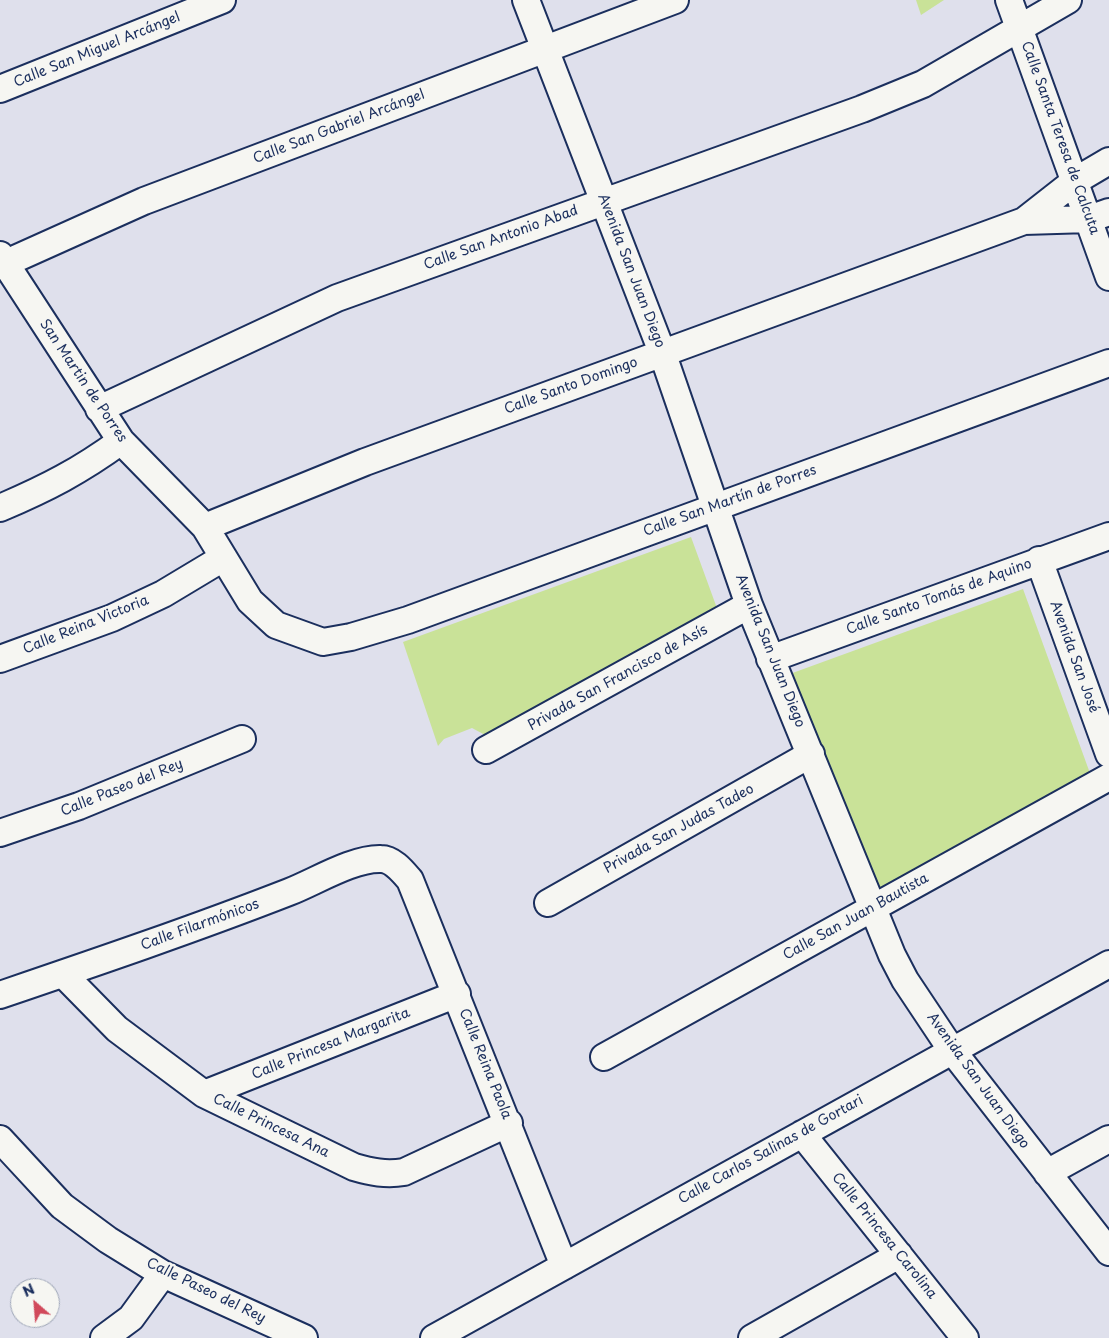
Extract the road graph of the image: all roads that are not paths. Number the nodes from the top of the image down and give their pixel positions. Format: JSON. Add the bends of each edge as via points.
{"nodes":[{"id":1,"x":222,"y":0,"type":"edge"},
{"id":2,"x":526,"y":0,"type":"edge"},
{"id":3,"x":675,"y":0,"type":"edge"},
{"id":4,"x":1009,"y":0,"type":"edge"},
{"id":5,"x":1068,"y":0,"type":"edge"},
{"id":6,"x":1021,"y":29,"type":"junction"},
{"id":7,"x":545,"y":49,"type":"junction"},
{"id":8,"x":0,"y":89,"type":"edge"},
{"id":9,"x":1109,"y":161,"type":"edge"},
{"id":10,"x":1075,"y":181,"type":"junction"},
{"id":11,"x":604,"y":200,"type":"junction"},
{"id":12,"x":1099,"y":215,"type":"edge"},
{"id":13,"x":1024,"y":221,"type":"junction"},
{"id":14,"x":3,"y":259,"type":"edge"},
{"id":15,"x":1109,"y":277,"type":"edge"},
{"id":16,"x":662,"y":352,"type":"junction"},
{"id":17,"x":1109,"y":363,"type":"edge"},
{"id":18,"x":99,"y":409,"type":"junction"},
{"id":19,"x":122,"y":441,"type":"junction"},
{"id":20,"x":716,"y":507,"type":"junction"},
{"id":21,"x":0,"y":508,"type":"edge"},
{"id":22,"x":205,"y":527,"type":"junction"},
{"id":23,"x":1109,"y":536,"type":"edge"},
{"id":24,"x":223,"y":558,"type":"junction"},
{"id":25,"x":1039,"y":560,"type":"junction"},
{"id":26,"x":750,"y":605,"type":"junction"},
{"id":27,"x":351,"y":637,"type":"joint"},
{"id":28,"x":770,"y":658,"type":"junction"},
{"id":29,"x":0,"y":659,"type":"edge"},
{"id":30,"x":242,"y":739,"type":"dead end"},
{"id":31,"x":486,"y":750,"type":"dead end"},
{"id":32,"x":811,"y":754,"type":"junction"},
{"id":33,"x":1109,"y":754,"type":"edge"},
{"id":34,"x":1109,"y":777,"type":"edge"},
{"id":35,"x":0,"y":833,"type":"edge"},
{"id":36,"x":397,"y":866,"type":"joint"},
{"id":37,"x":548,"y":903,"type":"dead end"},
{"id":38,"x":874,"y":907,"type":"junction"},
{"id":39,"x":1109,"y":964,"type":"edge"},
{"id":40,"x":63,"y":974,"type":"junction"},
{"id":41,"x":457,"y":994,"type":"junction"},
{"id":42,"x":0,"y":995,"type":"edge"},
{"id":43,"x":951,"y":1049,"type":"junction"},
{"id":44,"x":604,"y":1057,"type":"dead end"},
{"id":45,"x":204,"y":1094,"type":"junction"},
{"id":46,"x":509,"y":1123,"type":"junction"},
{"id":47,"x":802,"y":1134,"type":"junction"},
{"id":48,"x":1109,"y":1139,"type":"edge"},
{"id":49,"x":5,"y":1155,"type":"edge"},
{"id":50,"x":1047,"y":1173,"type":"junction"},
{"id":51,"x":1109,"y":1252,"type":"edge"},
{"id":52,"x":899,"y":1255,"type":"junction"},
{"id":53,"x":564,"y":1266,"type":"junction"},
{"id":54,"x":163,"y":1274,"type":"junction"},
{"id":55,"x":104,"y":1338,"type":"edge"},
{"id":56,"x":304,"y":1338,"type":"edge"},
{"id":57,"x":434,"y":1338,"type":"edge"},
{"id":58,"x":752,"y":1338,"type":"edge"},
{"id":59,"x":965,"y":1338,"type":"edge"}],
"edges":[{"from":1,"to":8,"type":"street","name":"Calle San Miguel Arcángel"},
{"from":2,"to":7,"type":"street","name":"Avenida San Juan Diego"},
{"from":3,"to":7,"type":"street","name":"Calle San Gabriel Arcángel"},
{"from":4,"to":6,"type":"street","name":"Calle Santa Teresa de Calcuta"},
{"from":5,"to":6,"type":"street","name":"Calle San Antonio Abad"},
{"from":6,"to":10,"type":"street","name":"Calle Santa Teresa de Calcuta"},
{"from":6,"to":11,"type":"street","name":"Calle San Antonio Abad","via":[[923,84]]},
{"from":7,"to":11,"type":"street","name":"Avenida San Juan Diego"},
{"from":7,"to":14,"type":"street","name":"Calle San Gabriel Arcángel","via":[[144,201]]},
{"from":9,"to":10,"type":"street","name":"Calle Santo Domingo"},
{"from":10,"to":12,"type":"street","name":"Calle Santa Teresa de Calcuta"},
{"from":10,"to":13,"type":"street","name":"Calle Santo Domingo"},
{"from":11,"to":16,"type":"street","name":"Avenida San Juan Diego"},
{"from":11,"to":18,"type":"street","name":"Calle San Antonio Abad","via":[[337,298]]},
{"from":12,"to":13,"type":"street","name":"Calle Santo Domingo"},
{"from":12,"to":15,"type":"street","name":"Calle Santa Teresa de Calcuta"},
{"from":13,"to":16,"type":"street","name":"Calle Santo Domingo"},
{"from":14,"to":18,"type":"street","name":"San Martin de Porres"},
{"from":16,"to":20,"type":"street","name":"Avenida San Juan Diego"},
{"from":16,"to":22,"type":"street","name":"Calle Santo Domingo","via":[[365,462]]},
{"from":17,"to":20,"type":"street","name":"Calle San Martín de Porres"},
{"from":18,"to":19,"type":"street","name":"San Martin de Porres"},
{"from":19,"to":21,"type":"street","via":[[54,485]]},
{"from":19,"to":22,"type":"street","name":"San Martin de Porres"},
{"from":20,"to":26,"type":"street","name":"Avenida San Juan Diego"},
{"from":20,"to":27,"type":"street","name":"Calle San Martín de Porres","via":[[408,620]]},
{"from":22,"to":24,"type":"street","name":"San Martin de Porres"},
{"from":23,"to":25,"type":"street","name":"Calle Santo Tomás de Aquino"},
{"from":24,"to":27,"type":"street","name":"San Martin de Porres","via":[[250,601],[276,625],[323,642]]},
{"from":24,"to":29,"type":"street","name":"Calle Reina Victoria","via":[[163,594],[112,618]]},
{"from":25,"to":28,"type":"street","name":"Calle Santo Tomás de Aquino"},
{"from":25,"to":33,"type":"street","name":"Avenida San José"},
{"from":26,"to":28,"type":"street","name":"Avenida San Juan Diego"},
{"from":26,"to":31,"type":"street","name":"Privada San Francisco de Asís"},
{"from":28,"to":32,"type":"street","name":"Avenida San Juan Diego"},
{"from":30,"to":35,"type":"street","name":"Calle Paseo del Rey","via":[[79,806]]},
{"from":32,"to":37,"type":"street","name":"Privada San Judas Tadeo"},
{"from":32,"to":38,"type":"street","name":"Avenida San Juan Diego"},
{"from":34,"to":38,"type":"street","name":"Calle San Juan Bautista"},
{"from":36,"to":40,"type":"street","name":"Calle Filarmónicos","via":[[380,858],[358,863],[290,892]]},
{"from":36,"to":41,"type":"street","name":"Calle Reina Paola","via":[[410,880]]},
{"from":38,"to":43,"type":"street","name":"Avenida San Juan Diego","via":[[901,972]]},
{"from":38,"to":44,"type":"street","name":"Calle San Juan Bautista"},
{"from":39,"to":43,"type":"street","name":"Calle Carlos Salinas de Gortari"},
{"from":40,"to":42,"type":"street","name":"Calle Filarmónicos"},
{"from":40,"to":45,"type":"street","name":"Calle Princesa Ana","via":[[117,1028]]},
{"from":41,"to":45,"type":"street","name":"Calle Princesa Margarita"},
{"from":41,"to":46,"type":"street","name":"Calle Reina Paola"},
{"from":43,"to":47,"type":"street","name":"Calle Carlos Salinas de Gortari"},
{"from":43,"to":50,"type":"street","name":"Avenida San Juan Diego"},
{"from":45,"to":46,"type":"street","name":"Calle Princesa Ana","via":[[354,1167],[390,1174],[417,1168]]},
{"from":46,"to":53,"type":"street","name":"Calle Reina Paola"},
{"from":47,"to":52,"type":"street","name":"Calle Princesa Carolina"},
{"from":47,"to":53,"type":"street","name":"Calle Carlos Salinas de Gortari"},
{"from":48,"to":50,"type":"street"},
{"from":49,"to":54,"type":"street","name":"Calle Paseo del Rey","via":[[62,1206],[108,1240]]},
{"from":50,"to":51,"type":"street","name":"Avenida San Juan Diego"},
{"from":52,"to":58,"type":"street"},
{"from":52,"to":59,"type":"street","name":"Calle Princesa Carolina"},
{"from":53,"to":57,"type":"street","name":"Calle Carlos Salinas de Gortari"},
{"from":54,"to":55,"type":"street","via":[[130,1318]]},
{"from":54,"to":56,"type":"street","name":"Calle Paseo del Rey"}]}
